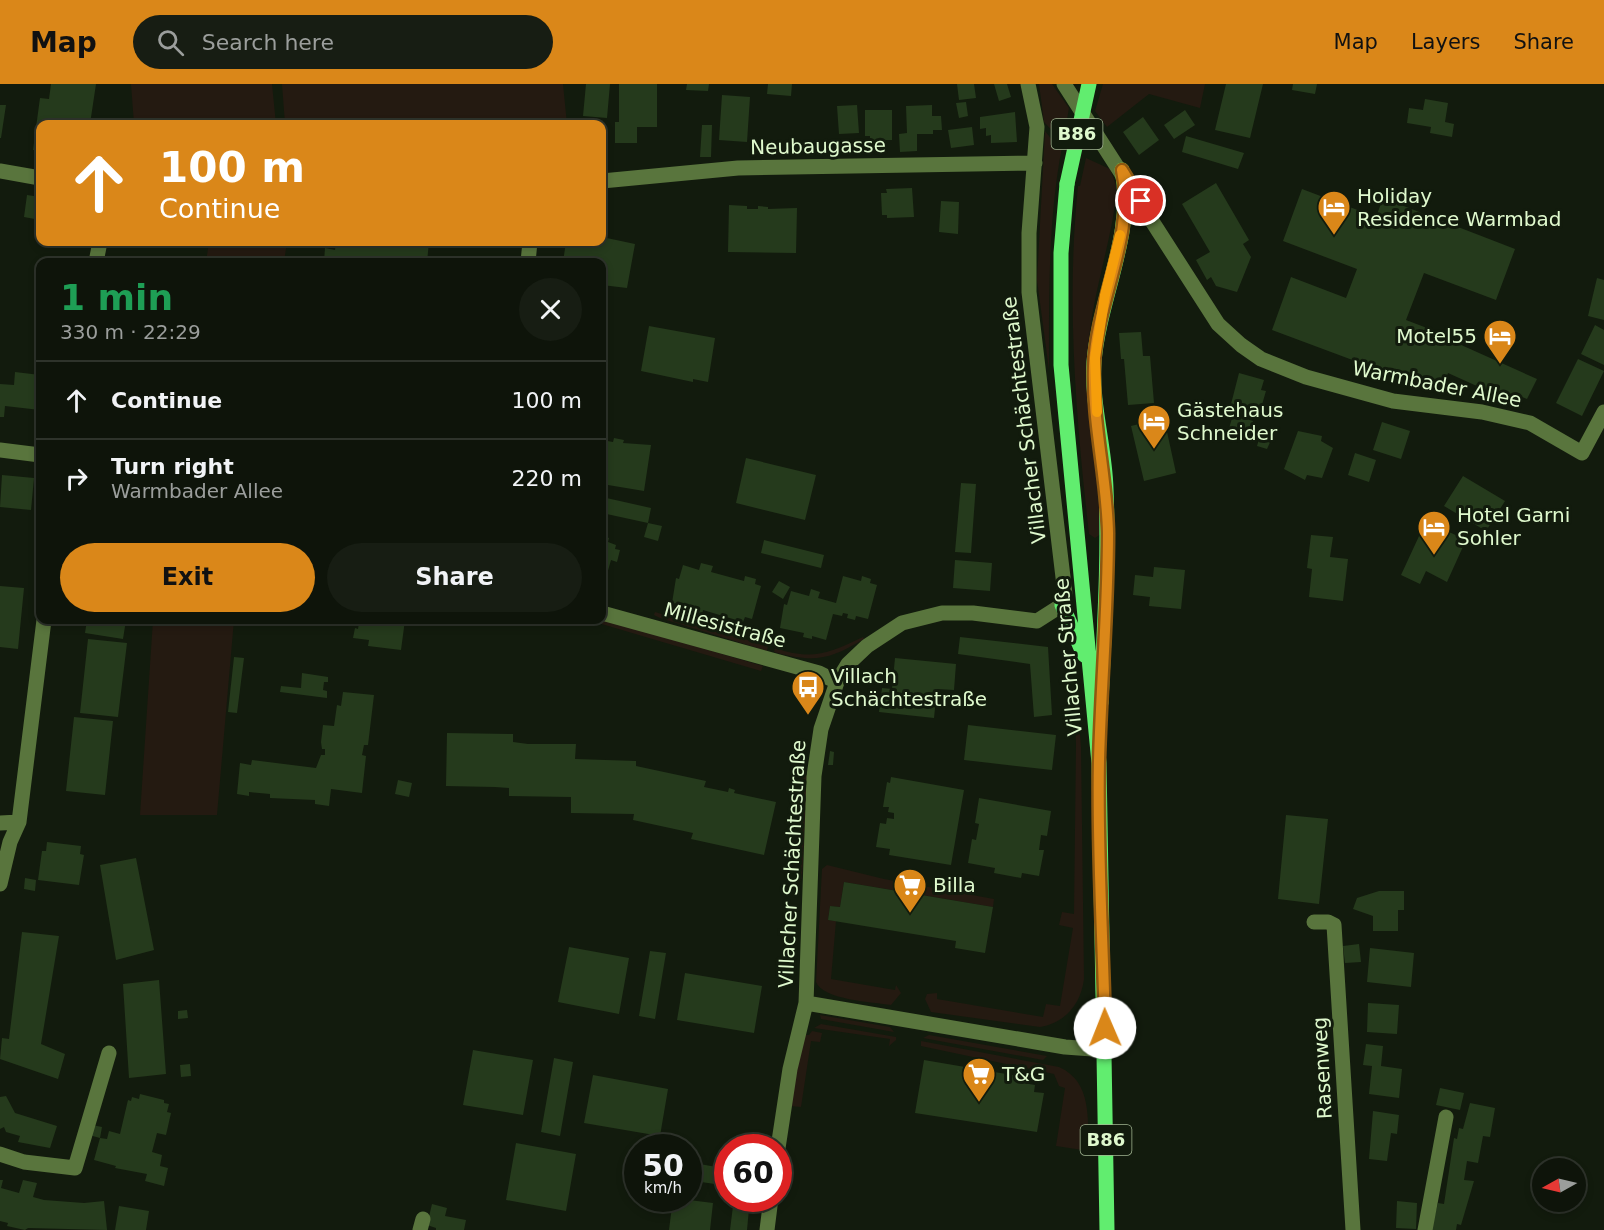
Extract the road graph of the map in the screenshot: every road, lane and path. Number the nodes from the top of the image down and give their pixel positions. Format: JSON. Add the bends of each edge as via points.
{"nodes":[{"id":1,"x":1028,"y":84,"type":"edge"},
{"id":2,"x":1064,"y":84,"type":"edge"},
{"id":3,"x":1089,"y":84,"type":"edge"},
{"id":4,"x":1035,"y":163,"type":"junction"},
{"id":5,"x":1122,"y":170,"type":"junction"},
{"id":6,"x":0,"y":171,"type":"edge"},
{"id":7,"x":36,"y":177,"type":"edge"},
{"id":8,"x":606,"y":181,"type":"edge"},
{"id":9,"x":1604,"y":412,"type":"edge"},
{"id":10,"x":0,"y":450,"type":"edge"},
{"id":11,"x":36,"y":454,"type":"edge"},
{"id":12,"x":1062,"y":605,"type":"junction"},
{"id":13,"x":606,"y":614,"type":"edge"},
{"id":14,"x":44,"y":624,"type":"edge"},
{"id":15,"x":1091,"y":678,"type":"junction"},
{"id":16,"x":837,"y":682,"type":"junction"},
{"id":17,"x":1099,"y":763,"type":"junction"},
{"id":18,"x":19,"y":822,"type":"junction"},
{"id":19,"x":0,"y":823,"type":"edge"},
{"id":20,"x":0,"y":885,"type":"edge"},
{"id":21,"x":1314,"y":922,"type":"dead end"},
{"id":22,"x":806,"y":1003,"type":"junction"},
{"id":23,"x":1106,"y":1050,"type":"junction"},
{"id":24,"x":109,"y":1053,"type":"dead end"},
{"id":25,"x":1446,"y":1117,"type":"dead end"},
{"id":26,"x":780,"y":1134,"type":"edge"},
{"id":27,"x":0,"y":1154,"type":"edge"},
{"id":28,"x":769,"y":1212,"type":"edge"},
{"id":29,"x":767,"y":1230,"type":"edge"},
{"id":30,"x":1107,"y":1230,"type":"edge"},
{"id":31,"x":1353,"y":1230,"type":"edge"},
{"id":32,"x":1425,"y":1230,"type":"edge"}],
"edges":[{"from":1,"to":4,"type":"street","name":"Villacher Schächtestraße","via":[[1037,127]]},
{"from":2,"to":5,"type":"street","name":"Warmbader Allee"},
{"from":3,"to":15,"type":"main road","name":"Villacher Straße","number":"B86","bridge":true,"via":[[1067,183],[1060,253],[1061,365]]},
{"from":4,"to":8,"type":"street","name":"Neubaugasse","via":[[738,168]]},
{"from":4,"to":12,"type":"street","name":"Villacher Schächtestraße","via":[[1029,292],[1065,594]]},
{"from":5,"to":9,"type":"street","name":"Warmbader Allee","via":[[1218,324],[1261,359],[1393,401],[1482,412],[1530,423],[1582,453]]},
{"from":5,"to":17,"type":"main road","via":[[1125,186],[1119,245],[1105,295],[1094,363],[1108,535]]},
{"from":6,"to":7,"type":"street"},
{"from":10,"to":11,"type":"street"},
{"from":12,"to":15,"type":"main road"},
{"from":12,"to":16,"type":"street","name":"Villacher Schächtestraße","via":[[1037,621],[942,613],[902,623],[867,646],[848,664]]},
{"from":13,"to":16,"type":"street","name":"Millesistraße","via":[[819,673]]},
{"from":14,"to":18,"type":"street"},
{"from":15,"to":17,"type":"main road","name":"Villacher Straße","number":"B86"},
{"from":16,"to":22,"type":"street","name":"Villacher Schächtestraße","via":[[821,729],[814,776]]},
{"from":17,"to":23,"type":"main road","name":"Villacher Straße","number":"B86"},
{"from":18,"to":19,"type":"street"},
{"from":18,"to":20,"type":"street"},
{"from":21,"to":31,"type":"street","name":"Rasenweg","via":[[1334,925]]},
{"from":22,"to":23,"type":"street","name":"Villacher Schächtestraße","via":[[1065,1047]]},
{"from":22,"to":26,"type":"street","name":"Villacher Schächtestraße"},
{"from":23,"to":30,"type":"main road","name":"Villacher Straße","number":"B86"},
{"from":24,"to":27,"type":"street","via":[[75,1168],[24,1162]]},
{"from":25,"to":32,"type":"street"},
{"from":28,"to":29,"type":"street"}]}
